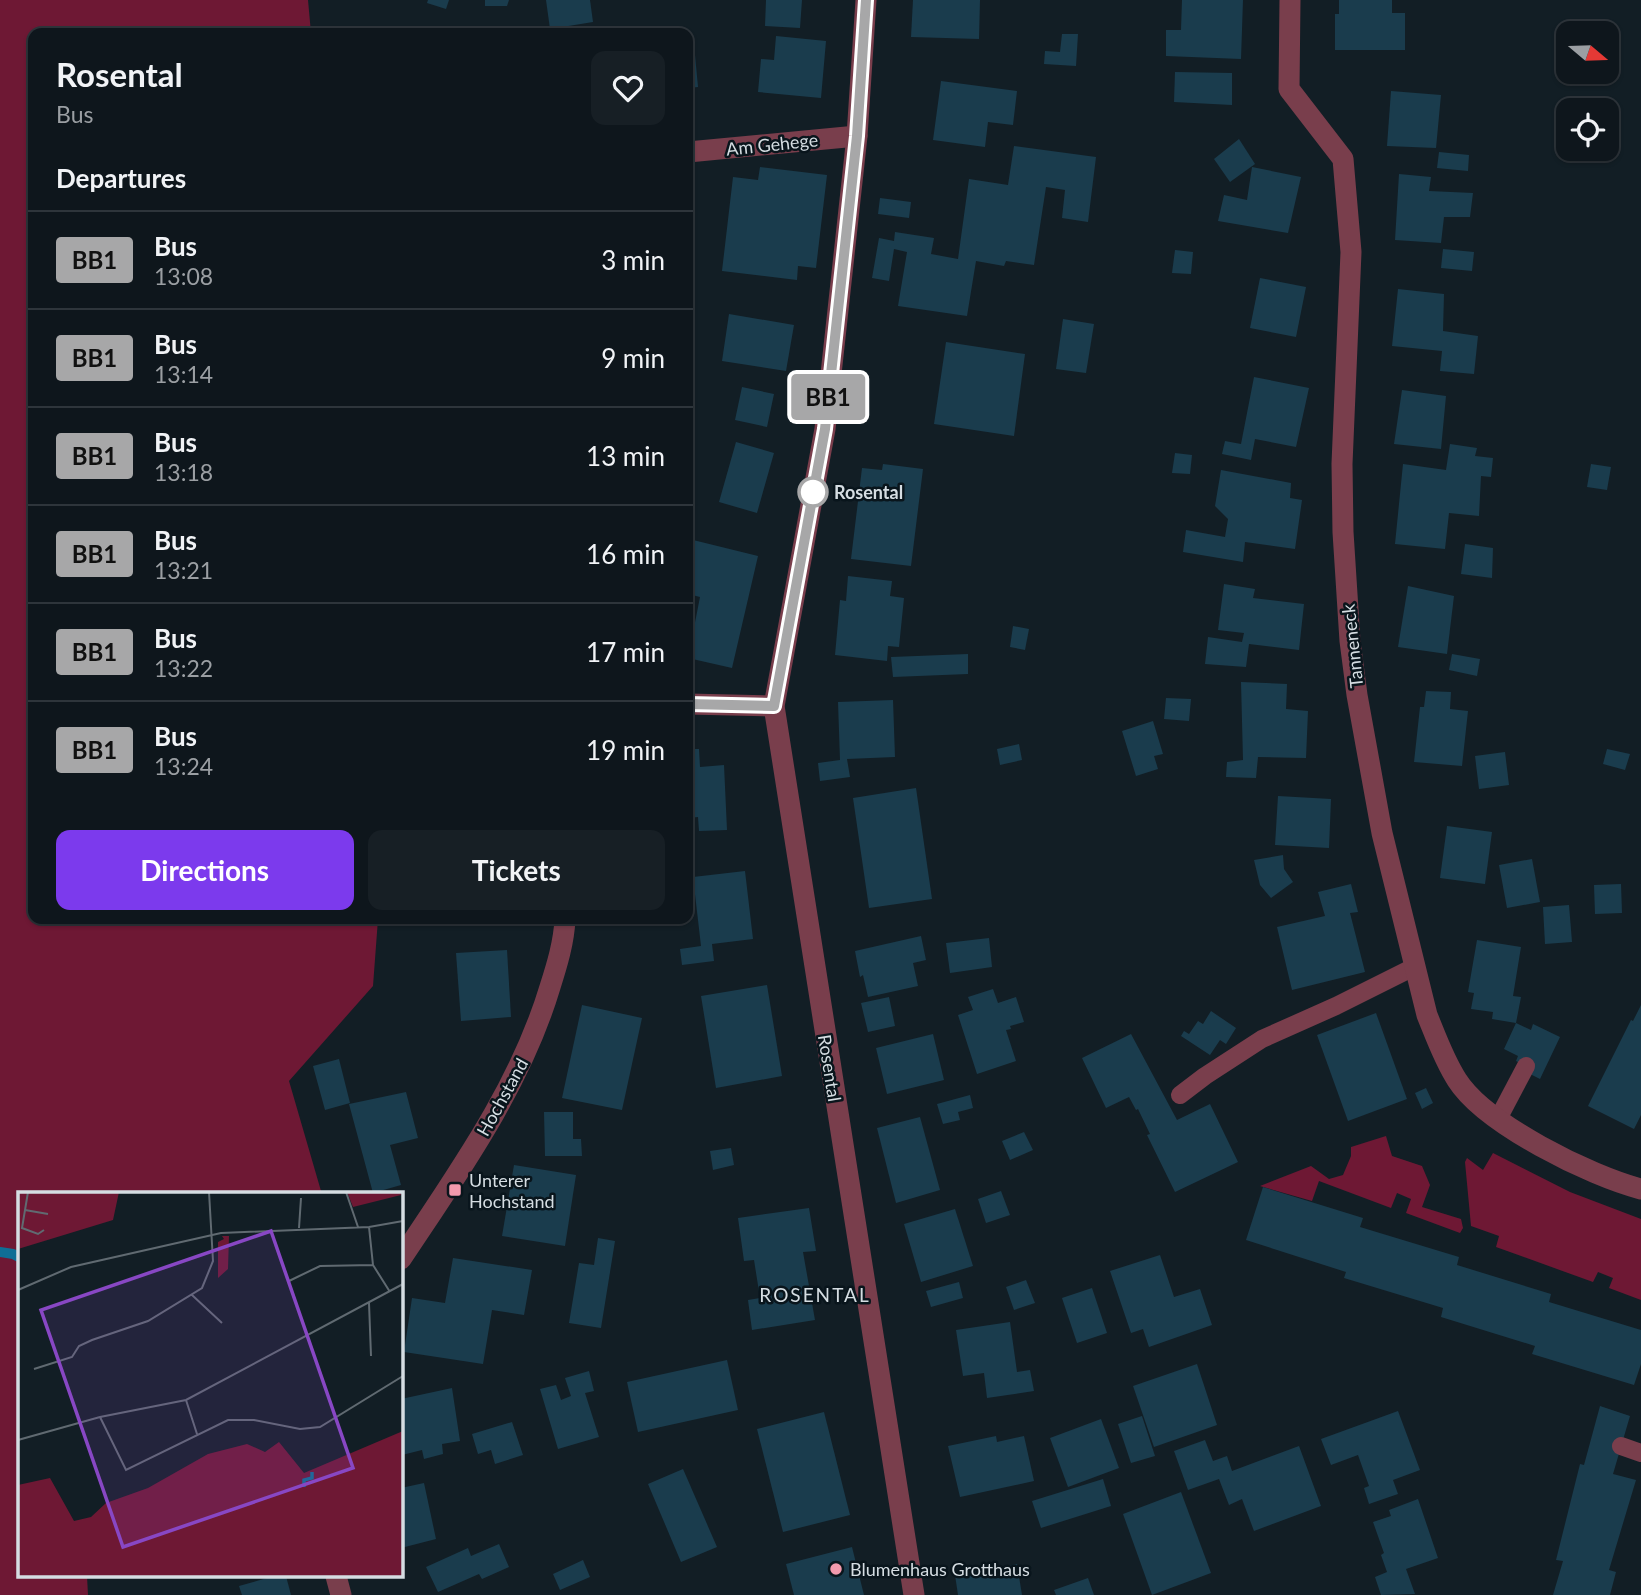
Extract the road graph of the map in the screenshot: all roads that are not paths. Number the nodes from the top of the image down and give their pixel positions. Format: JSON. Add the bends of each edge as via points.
{"nodes":[{"id":1,"x":866,"y":0,"type":"edge"},
{"id":2,"x":1290,"y":0,"type":"edge"},
{"id":3,"x":857,"y":136,"type":"junction"},
{"id":4,"x":693,"y":152,"type":"edge"},
{"id":5,"x":693,"y":704,"type":"edge"},
{"id":6,"x":774,"y":706,"type":"junction"},
{"id":7,"x":564,"y":924,"type":"edge"},
{"id":8,"x":1414,"y":967,"type":"junction"},
{"id":9,"x":1526,"y":1066,"type":"dead end"},
{"id":10,"x":1180,"y":1096,"type":"dead end"},
{"id":11,"x":1498,"y":1119,"type":"junction"},
{"id":12,"x":1641,"y":1189,"type":"edge"},
{"id":13,"x":402,"y":1257,"type":"edge"},
{"id":14,"x":1620,"y":1446,"type":"dead end"},
{"id":15,"x":1641,"y":1453,"type":"edge"},
{"id":16,"x":337,"y":1578,"type":"edge"},
{"id":17,"x":341,"y":1595,"type":"edge"},
{"id":18,"x":914,"y":1595,"type":"edge"}],
"edges":[{"from":1,"to":3,"type":"street","name":"Rosental"},
{"from":2,"to":8,"type":"street","name":"Tanneneck","via":[[1289,89],[1343,159],[1351,252],[1342,464],[1350,640],[1382,833]]},
{"from":3,"to":4,"type":"street","name":"Am Gehege"},
{"from":3,"to":6,"type":"street","name":"Rosental","via":[[825,429]]},
{"from":5,"to":6,"type":"street"},
{"from":6,"to":18,"type":"street","name":"Rosental"},
{"from":7,"to":13,"type":"street","name":"Hochstand","via":[[547,1000],[530,1046],[487,1127]]},
{"from":8,"to":10,"type":"lane","via":[[1262,1039]]},
{"from":8,"to":11,"type":"street","name":"Tanneneck","via":[[1437,1041],[1458,1081]]},
{"from":9,"to":11,"type":"lane"},
{"from":11,"to":12,"type":"street","name":"Tanneneck","via":[[1581,1167]]},
{"from":14,"to":15,"type":"lane"},
{"from":16,"to":17,"type":"street"}]}
